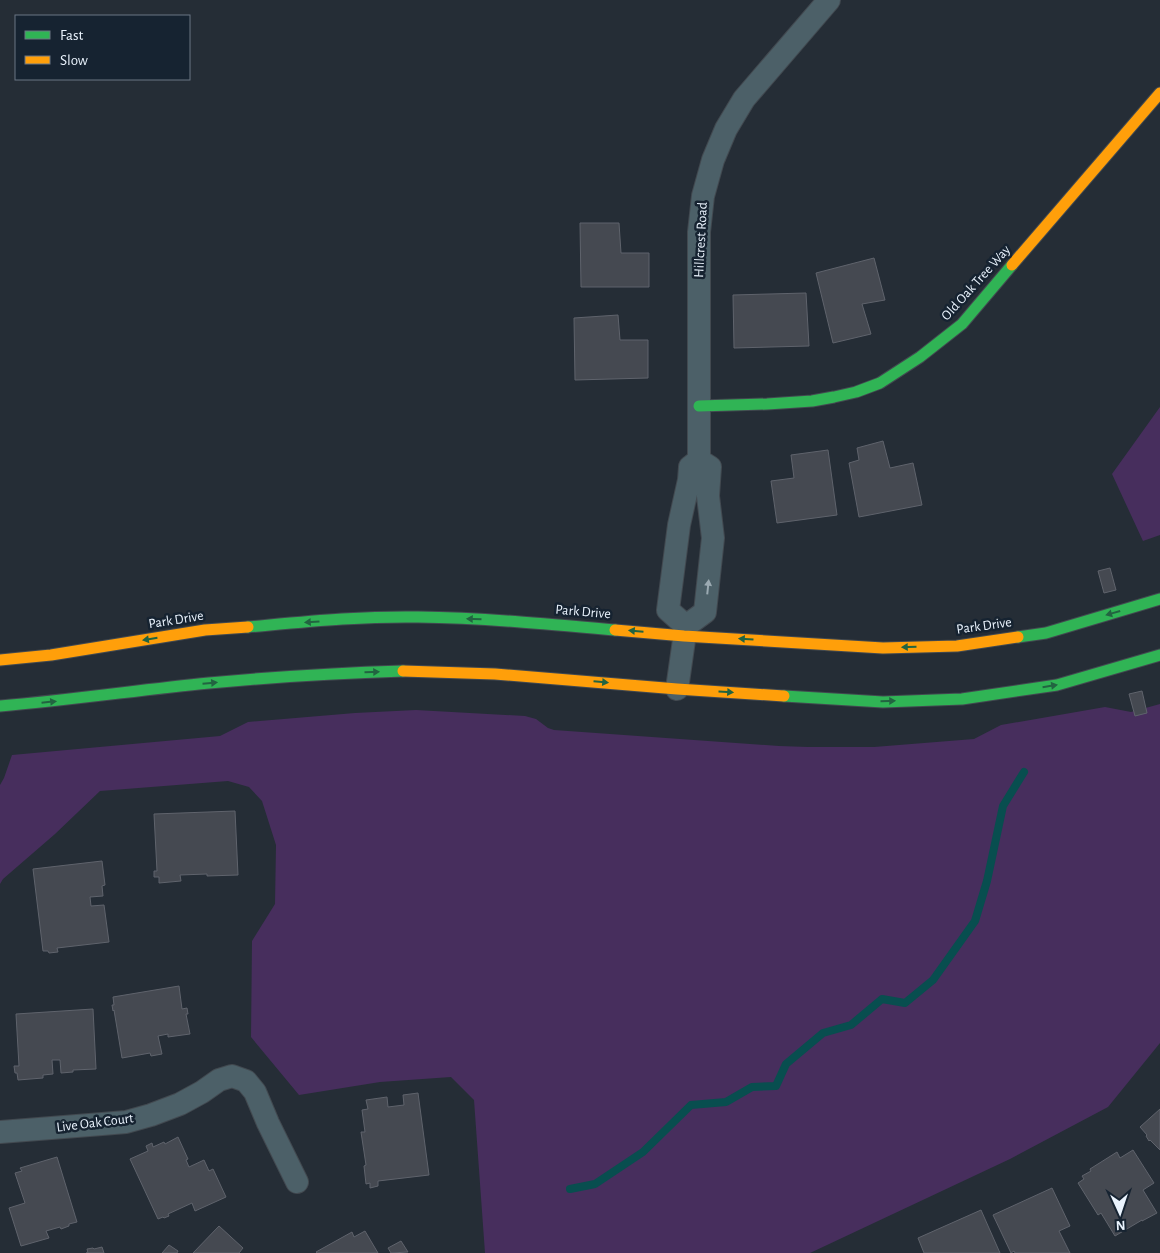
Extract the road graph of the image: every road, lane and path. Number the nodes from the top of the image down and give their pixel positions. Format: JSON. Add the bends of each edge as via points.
{"nodes":[{"id":1,"x":829,"y":0,"type":"edge"},
{"id":2,"x":1160,"y":94,"type":"edge"},
{"id":3,"x":699,"y":406,"type":"junction"},
{"id":4,"x":700,"y":460,"type":"junction"},
{"id":5,"x":680,"y":523,"type":"junction"},
{"id":6,"x":711,"y":526,"type":"junction"},
{"id":7,"x":1160,"y":599,"type":"edge"},
{"id":8,"x":685,"y":631,"type":"junction"},
{"id":9,"x":1160,"y":655,"type":"edge"},
{"id":10,"x":0,"y":660,"type":"edge"},
{"id":11,"x":677,"y":689,"type":"junction"},
{"id":12,"x":0,"y":706,"type":"edge"},
{"id":13,"x":0,"y":1132,"type":"edge"},
{"id":14,"x":297,"y":1182,"type":"dead end"}],
"edges":[{"from":1,"to":3,"type":"street","name":"Hillcrest Road","via":[[744,99],[713,160],[698,232]]},
{"from":2,"to":3,"type":"street","name":"Old Oak Tree Way","via":[[962,324],[908,366],[878,384],[815,401]]},
{"from":3,"to":4,"type":"street","name":"Hillcrest Road"},
{"from":4,"to":5,"type":"street","via":[[690,467]]},
{"from":4,"to":6,"type":"street","name":"Hillcrest Road","via":[[710,468]]},
{"from":5,"to":6,"type":"street"},
{"from":5,"to":8,"type":"street","via":[[668,610]]},
{"from":8,"to":6,"type":"street","name":"Hillcrest Road","one_way":true,"via":[[706,612],[713,538]]},
{"from":7,"to":8,"type":"street","name":"Park Drive","one_way":true,"via":[[1046,633],[957,646],[883,648]]},
{"from":8,"to":10,"type":"street","name":"Park Drive","one_way":true,"via":[[417,617],[346,619],[206,630]]},
{"from":8,"to":11,"type":"street"},
{"from":11,"to":9,"type":"street","one_way":true,"via":[[883,702],[962,699],[1057,685]]},
{"from":12,"to":11,"type":"street","one_way":true,"via":[[209,683],[358,672],[495,674]]},
{"from":13,"to":14,"type":"street","name":"Live Oak Court","via":[[126,1122],[180,1104],[219,1080],[232,1076],[246,1081],[255,1092]]}]}
